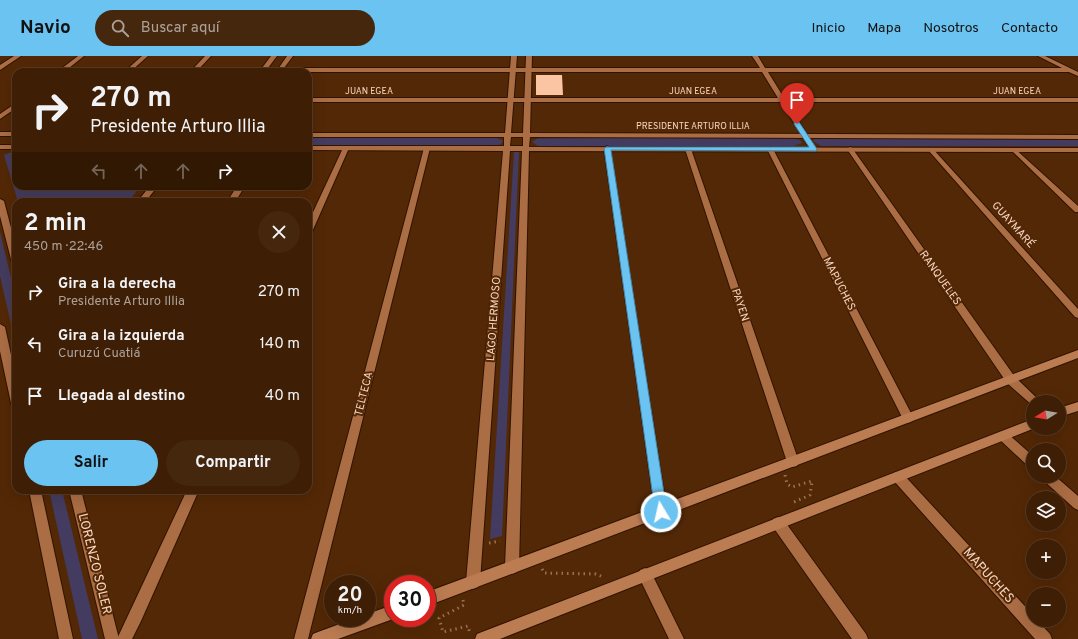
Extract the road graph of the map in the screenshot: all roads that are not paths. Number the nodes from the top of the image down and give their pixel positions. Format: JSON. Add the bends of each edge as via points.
{"nodes":[{"id":1,"x":18,"y":56,"type":"edge"},
{"id":2,"x":81,"y":56,"type":"edge"},
{"id":3,"x":145,"y":56,"type":"edge"},
{"id":4,"x":208,"y":56,"type":"edge"},
{"id":5,"x":274,"y":56,"type":"edge"},
{"id":6,"x":290,"y":56,"type":"edge"},
{"id":7,"x":514,"y":56,"type":"edge"},
{"id":8,"x":529,"y":56,"type":"edge"},
{"id":9,"x":755,"y":56,"type":"edge"},
{"id":10,"x":1041,"y":56,"type":"edge"},
{"id":11,"x":0,"y":68,"type":"edge"},
{"id":12,"x":65,"y":68,"type":"edge"},
{"id":13,"x":132,"y":68,"type":"edge"},
{"id":14,"x":197,"y":68,"type":"edge"},
{"id":15,"x":265,"y":68,"type":"edge"},
{"id":16,"x":281,"y":68,"type":"edge"},
{"id":17,"x":513,"y":70,"type":"junction"},
{"id":18,"x":529,"y":70,"type":"junction"},
{"id":19,"x":764,"y":70,"type":"junction"},
{"id":20,"x":1071,"y":70,"type":"junction"},
{"id":21,"x":312,"y":71,"type":"edge"},
{"id":22,"x":1078,"y":74,"type":"edge"},
{"id":23,"x":312,"y":100,"type":"edge"},
{"id":24,"x":511,"y":100,"type":"junction"},
{"id":25,"x":528,"y":100,"type":"junction"},
{"id":26,"x":783,"y":100,"type":"junction"},
{"id":27,"x":1078,"y":100,"type":"edge"},
{"id":28,"x":12,"y":108,"type":"edge"},
{"id":29,"x":0,"y":117,"type":"edge"},
{"id":30,"x":0,"y":134,"type":"edge"},
{"id":31,"x":12,"y":134,"type":"edge"},
{"id":32,"x":312,"y":135,"type":"edge"},
{"id":33,"x":508,"y":135,"type":"junction"},
{"id":34,"x":527,"y":135,"type":"junction"},
{"id":35,"x":805,"y":135,"type":"junction"},
{"id":36,"x":1078,"y":137,"type":"edge"},
{"id":37,"x":0,"y":147,"type":"edge"},
{"id":38,"x":12,"y":147,"type":"edge"},
{"id":39,"x":312,"y":148,"type":"edge"},
{"id":40,"x":346,"y":148,"type":"junction"},
{"id":41,"x":427,"y":148,"type":"junction"},
{"id":42,"x":507,"y":148,"type":"junction"},
{"id":43,"x":527,"y":148,"type":"junction"},
{"id":44,"x":607,"y":148,"type":"junction"},
{"id":45,"x":688,"y":149,"type":"junction"},
{"id":46,"x":770,"y":149,"type":"junction"},
{"id":47,"x":813,"y":149,"type":"junction"},
{"id":48,"x":850,"y":149,"type":"junction"},
{"id":49,"x":932,"y":150,"type":"junction"},
{"id":50,"x":1014,"y":150,"type":"junction"},
{"id":51,"x":1078,"y":150,"type":"edge"},
{"id":52,"x":151,"y":190,"type":"edge"},
{"id":53,"x":144,"y":198,"type":"edge"},
{"id":54,"x":0,"y":201,"type":"edge"},
{"id":55,"x":1078,"y":210,"type":"edge"},
{"id":56,"x":2,"y":216,"type":"edge"},
{"id":57,"x":312,"y":223,"type":"edge"},
{"id":58,"x":12,"y":250,"type":"edge"},
{"id":59,"x":1078,"y":315,"type":"edge"},
{"id":60,"x":0,"y":328,"type":"edge"},
{"id":61,"x":1078,"y":354,"type":"edge"},
{"id":62,"x":1011,"y":380,"type":"junction"},
{"id":63,"x":12,"y":384,"type":"edge"},
{"id":64,"x":1028,"y":395,"type":"edge"},
{"id":65,"x":1078,"y":406,"type":"edge"},
{"id":66,"x":1066,"y":410,"type":"edge"},
{"id":67,"x":908,"y":418,"type":"junction"},
{"id":68,"x":1026,"y":427,"type":"edge"},
{"id":69,"x":1003,"y":436,"type":"junction"},
{"id":70,"x":1026,"y":457,"type":"edge"},
{"id":71,"x":792,"y":462,"type":"junction"},
{"id":72,"x":898,"y":477,"type":"junction"},
{"id":73,"x":1055,"y":483,"type":"edge"},
{"id":74,"x":36,"y":494,"type":"edge"},
{"id":75,"x":76,"y":494,"type":"edge"},
{"id":76,"x":191,"y":494,"type":"edge"},
{"id":77,"x":1078,"y":504,"type":"edge"},
{"id":78,"x":661,"y":512,"type":"junction"},
{"id":79,"x":778,"y":523,"type":"junction"},
{"id":80,"x":512,"y":567,"type":"junction"},
{"id":81,"x":645,"y":576,"type":"junction"},
{"id":82,"x":473,"y":582,"type":"junction"},
{"id":83,"x":436,"y":596,"type":"edge"},
{"id":84,"x":384,"y":615,"type":"edge"},
{"id":85,"x":487,"y":638,"type":"edge"},
{"id":86,"x":66,"y":639,"type":"edge"},
{"id":87,"x":112,"y":639,"type":"edge"},
{"id":88,"x":124,"y":639,"type":"edge"},
{"id":89,"x":301,"y":639,"type":"edge"},
{"id":90,"x":318,"y":639,"type":"edge"},
{"id":91,"x":677,"y":639,"type":"edge"},
{"id":92,"x":860,"y":639,"type":"edge"},
{"id":93,"x":1045,"y":639,"type":"edge"}],
"edges":[{"from":1,"to":11,"type":"street"},
{"from":2,"to":12,"type":"street"},
{"from":3,"to":13,"type":"street"},
{"from":4,"to":14,"type":"street"},
{"from":5,"to":15,"type":"street"},
{"from":6,"to":16,"type":"street"},
{"from":7,"to":17,"type":"street","name":"LAGO HERMOSO"},
{"from":8,"to":18,"type":"street"},
{"from":9,"to":19,"type":"street"},
{"from":10,"to":20,"type":"street"},
{"from":17,"to":18,"type":"street"},
{"from":17,"to":21,"type":"street"},
{"from":17,"to":24,"type":"street","name":"LAGO HERMOSO"},
{"from":18,"to":19,"type":"street"},
{"from":18,"to":25,"type":"street"},
{"from":19,"to":20,"type":"street"},
{"from":19,"to":26,"type":"street"},
{"from":20,"to":22,"type":"street"},
{"from":23,"to":24,"type":"street","name":"JUAN EGEA"},
{"from":24,"to":25,"type":"street","name":"JUAN EGEA"},
{"from":24,"to":33,"type":"street","name":"LAGO HERMOSO"},
{"from":25,"to":26,"type":"street","name":"JUAN EGEA"},
{"from":25,"to":34,"type":"street"},
{"from":26,"to":27,"type":"street","name":"JUAN EGEA"},
{"from":26,"to":35,"type":"street"},
{"from":28,"to":29,"type":"street"},
{"from":30,"to":31,"type":"street"},
{"from":32,"to":33,"type":"street","name":"PRESIDENTE ARTURO ILLIA"},
{"from":33,"to":34,"type":"street","name":"PRESIDENTE ARTURO ILLIA"},
{"from":33,"to":42,"type":"street","name":"LAGO HERMOSO"},
{"from":34,"to":35,"type":"street","name":"PRESIDENTE ARTURO ILLIA"},
{"from":34,"to":43,"type":"street"},
{"from":35,"to":36,"type":"street","name":"PRESIDENTE ARTURO ILLIA"},
{"from":35,"to":47,"type":"street"},
{"from":37,"to":38,"type":"street"},
{"from":39,"to":40,"type":"street"},
{"from":40,"to":41,"type":"street"},
{"from":40,"to":57,"type":"street"},
{"from":41,"to":42,"type":"street"},
{"from":41,"to":89,"type":"street","name":"TELTECA"},
{"from":42,"to":43,"type":"street"},
{"from":42,"to":82,"type":"street","name":"LAGO HERMOSO"},
{"from":43,"to":44,"type":"street"},
{"from":43,"to":80,"type":"street"},
{"from":44,"to":45,"type":"street"},
{"from":44,"to":78,"type":"street"},
{"from":45,"to":46,"type":"street"},
{"from":45,"to":71,"type":"street","name":"PAYEN"},
{"from":46,"to":47,"type":"street"},
{"from":46,"to":67,"type":"street","name":"MAPUCHES"},
{"from":47,"to":48,"type":"street"},
{"from":48,"to":49,"type":"street"},
{"from":48,"to":62,"type":"street","name":"RANQUELES"},
{"from":49,"to":50,"type":"street"},
{"from":49,"to":59,"type":"street","name":"GUAYMARÉ"},
{"from":50,"to":51,"type":"street"},
{"from":50,"to":55,"type":"street"},
{"from":52,"to":53,"type":"street"},
{"from":54,"to":56,"type":"street"},
{"from":56,"to":58,"type":"street"},
{"from":60,"to":63,"type":"street"},
{"from":61,"to":62,"type":"main road"},
{"from":62,"to":64,"type":"street","name":"RANQUELES"},
{"from":62,"to":67,"type":"main road"},
{"from":65,"to":66,"type":"main road"},
{"from":67,"to":71,"type":"main road"},
{"from":68,"to":69,"type":"main road"},
{"from":69,"to":70,"type":"street"},
{"from":69,"to":72,"type":"main road"},
{"from":71,"to":78,"type":"main road"},
{"from":72,"to":79,"type":"main road"},
{"from":72,"to":93,"type":"street","name":"MAPUCHES"},
{"from":73,"to":77,"type":"street"},
{"from":74,"to":86,"type":"street"},
{"from":75,"to":87,"type":"street","name":"LORENZO SOLER"},
{"from":76,"to":88,"type":"street"},
{"from":78,"to":80,"type":"main road"},
{"from":79,"to":81,"type":"main road"},
{"from":79,"to":92,"type":"street"},
{"from":80,"to":82,"type":"main road"},
{"from":81,"to":85,"type":"main road"},
{"from":81,"to":91,"type":"street"},
{"from":82,"to":83,"type":"main road"},
{"from":84,"to":90,"type":"main road"}]}
